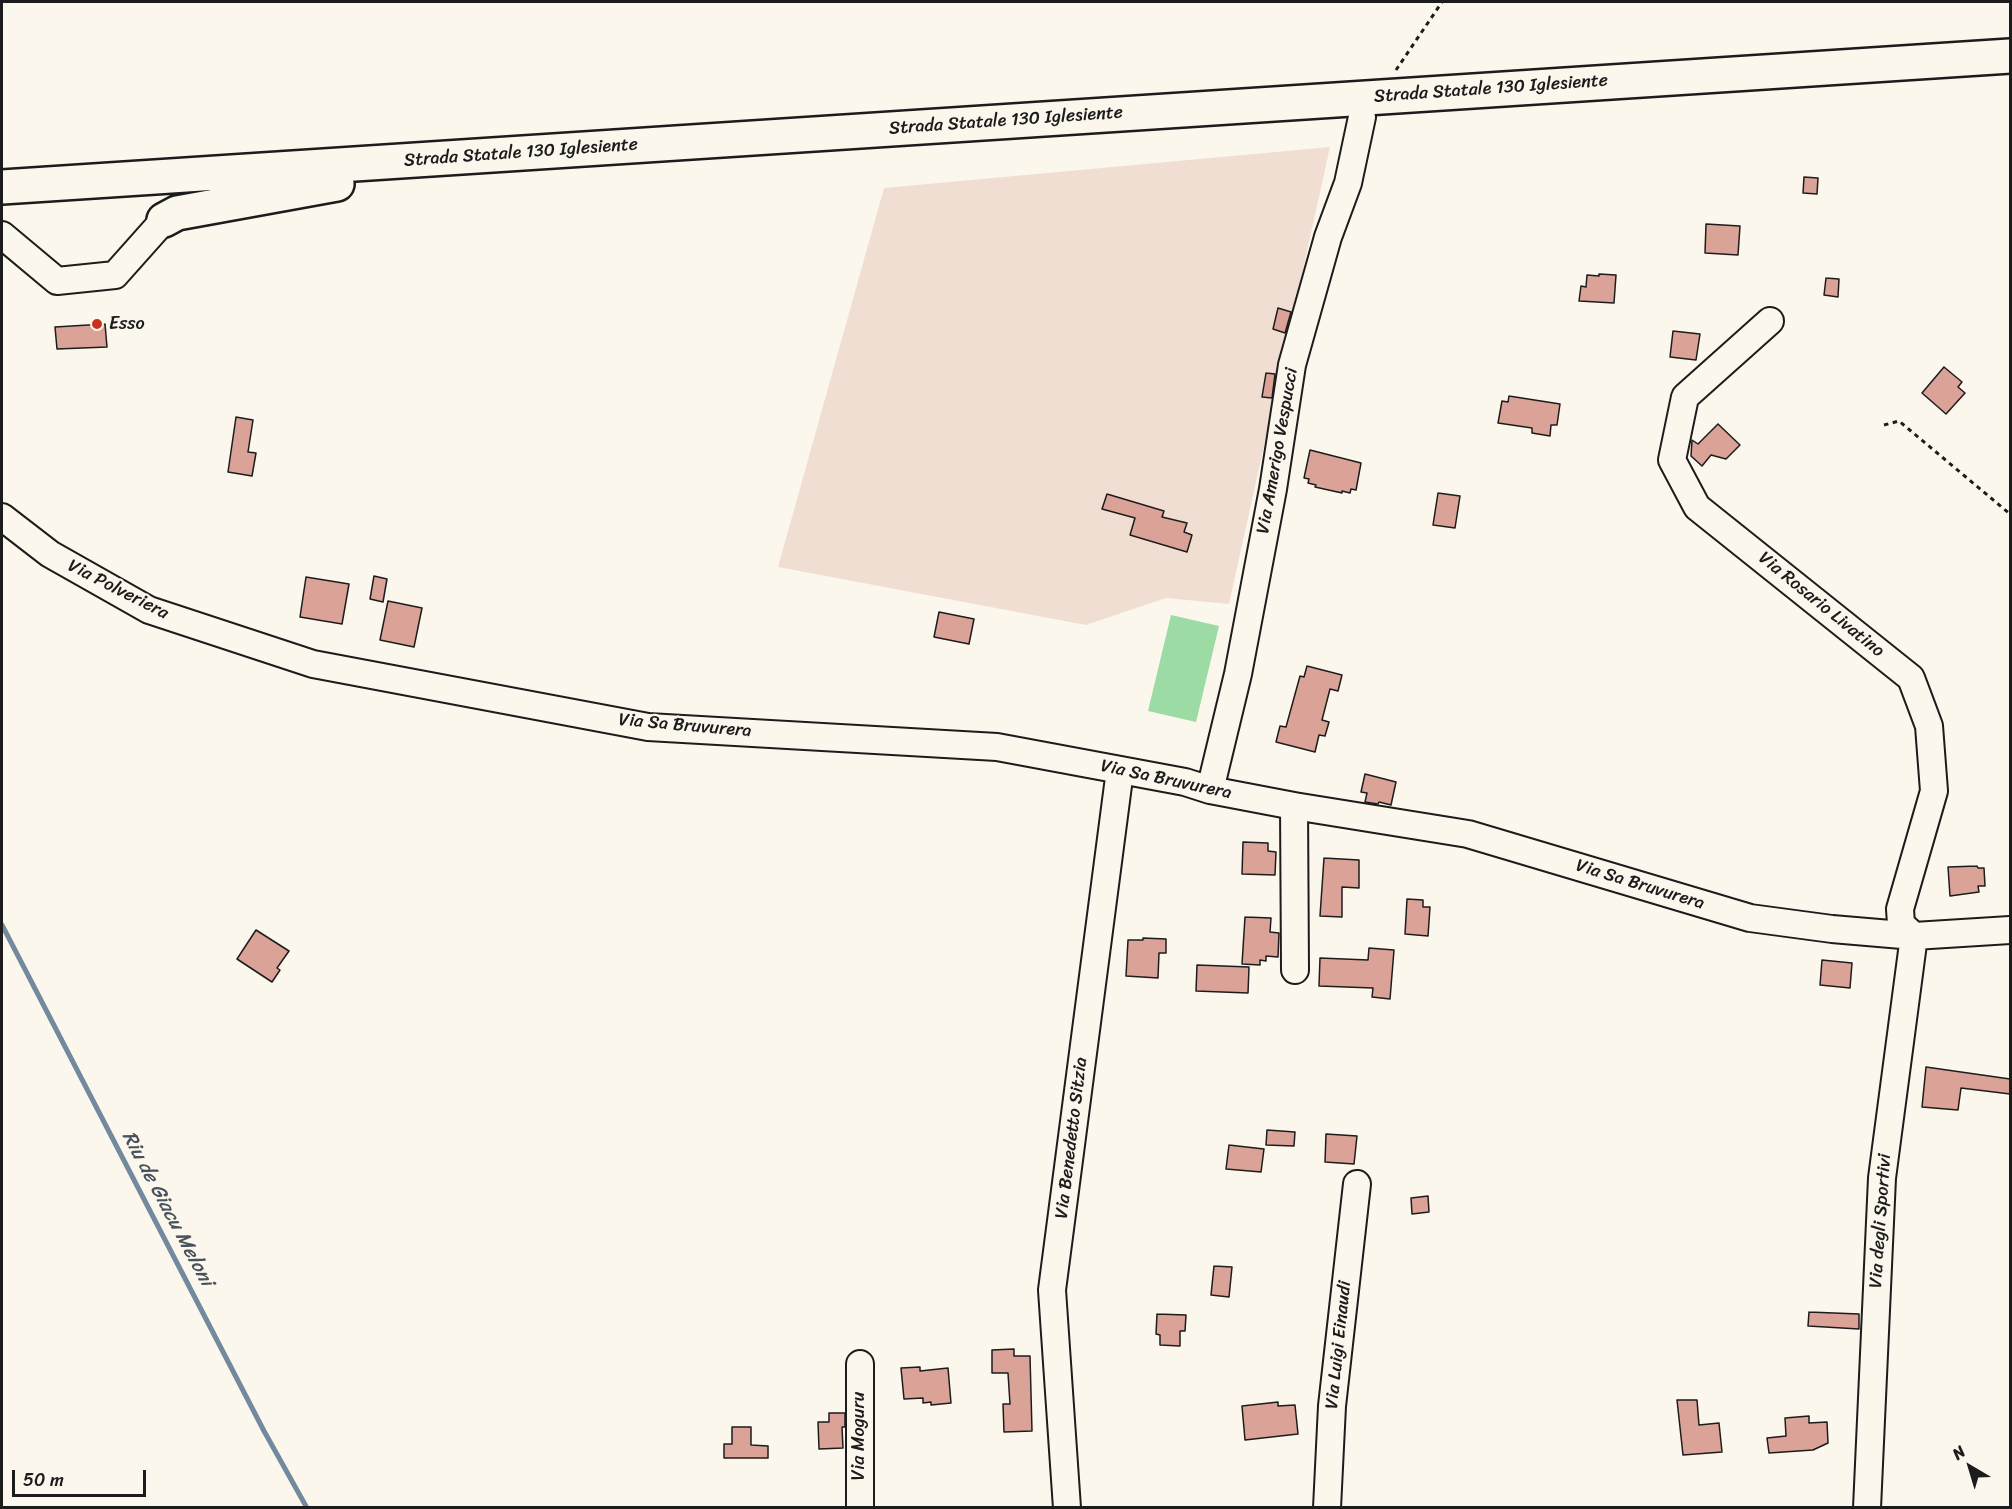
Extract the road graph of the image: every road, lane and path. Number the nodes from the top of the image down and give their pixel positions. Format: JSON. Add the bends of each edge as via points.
{"nodes":[{"id":1,"x":1442,"y":2,"type":"edge"},
{"id":2,"x":2010,"y":56,"type":"edge"},
{"id":3,"x":2010,"y":76,"type":"edge"},
{"id":4,"x":1392,"y":95,"type":"junction"},
{"id":5,"x":1362,"y":117,"type":"junction"},
{"id":6,"x":337,"y":184,"type":"junction"},
{"id":7,"x":2,"y":187,"type":"edge"},
{"id":8,"x":164,"y":220,"type":"joint"},
{"id":9,"x":2,"y":225,"type":"edge"},
{"id":10,"x":1770,"y":321,"type":"dead end"},
{"id":11,"x":1884,"y":425,"type":"dead end"},
{"id":12,"x":2010,"y":514,"type":"edge"},
{"id":13,"x":2,"y":517,"type":"edge"},
{"id":14,"x":314,"y":664,"type":"joint"},
{"id":15,"x":1120,"y":770,"type":"junction"},
{"id":16,"x":1210,"y":790,"type":"junction"},
{"id":17,"x":1293,"y":806,"type":"junction"},
{"id":18,"x":2010,"y":930,"type":"edge"},
{"id":19,"x":1914,"y":936,"type":"junction"},
{"id":20,"x":1295,"y":970,"type":"dead end"},
{"id":21,"x":1357,"y":1184,"type":"dead end"},
{"id":22,"x":860,"y":1364,"type":"dead end"},
{"id":23,"x":860,"y":1508,"type":"edge"},
{"id":24,"x":1068,"y":1508,"type":"edge"},
{"id":25,"x":1327,"y":1508,"type":"edge"},
{"id":26,"x":1867,"y":1508,"type":"edge"}],
"edges":[{"from":1,"to":4,"type":"path","via":[[1396,69]]},
{"from":2,"to":4,"type":"main road","name":"Strada Statale 130 Iglesiente"},
{"from":3,"to":5,"type":"main road","name":"Strada Statale 130 Iglesiente"},
{"from":4,"to":7,"type":"main road","name":"Strada Statale 130 Iglesiente"},
{"from":5,"to":6,"type":"main road","name":"Strada Statale 130 Iglesiente"},
{"from":5,"to":16,"type":"street","name":"Via Amerigo Vespucci","via":[[1348,183],[1328,237],[1292,365],[1238,674]]},
{"from":6,"to":8,"type":"main road","via":[[177,213]]},
{"from":6,"to":9,"type":"main road","name":"Strada Statale 130 Iglesiente"},
{"from":8,"to":9,"type":"street","via":[[115,275],[57,281]]},
{"from":10,"to":19,"type":"street","name":"Via Rosario Livatino","via":[[1685,396],[1672,460],[1697,507],[1911,678],[1929,726],[1934,791],[1900,909],[1901,924]]},
{"from":11,"to":12,"type":"path","via":[[1899,421]]},
{"from":13,"to":14,"type":"street","name":"Via Polveriera","via":[[50,555],[149,610]]},
{"from":14,"to":15,"type":"street","name":"Via Sa Bruvurera","via":[[648,726],[997,747]]},
{"from":15,"to":16,"type":"street","name":"Via Sa Bruvurera"},
{"from":15,"to":24,"type":"street","name":"Via Benedetto Sitzia","via":[[1052,1290]]},
{"from":16,"to":17,"type":"street","name":"Via Sa Bruvurera"},
{"from":17,"to":19,"type":"street","name":"Via Sa Bruvurera","via":[[1468,834],[1750,918]]},
{"from":17,"to":20,"type":"street"},
{"from":18,"to":19,"type":"street","name":"Via Sa Bruvurera"},
{"from":19,"to":26,"type":"street","name":"Via degli Sportivi","via":[[1882,1178]]},
{"from":21,"to":25,"type":"street","name":"Via Luigi Einaudi","via":[[1332,1406]]},
{"from":22,"to":23,"type":"street","name":"Via Moguru"}]}
